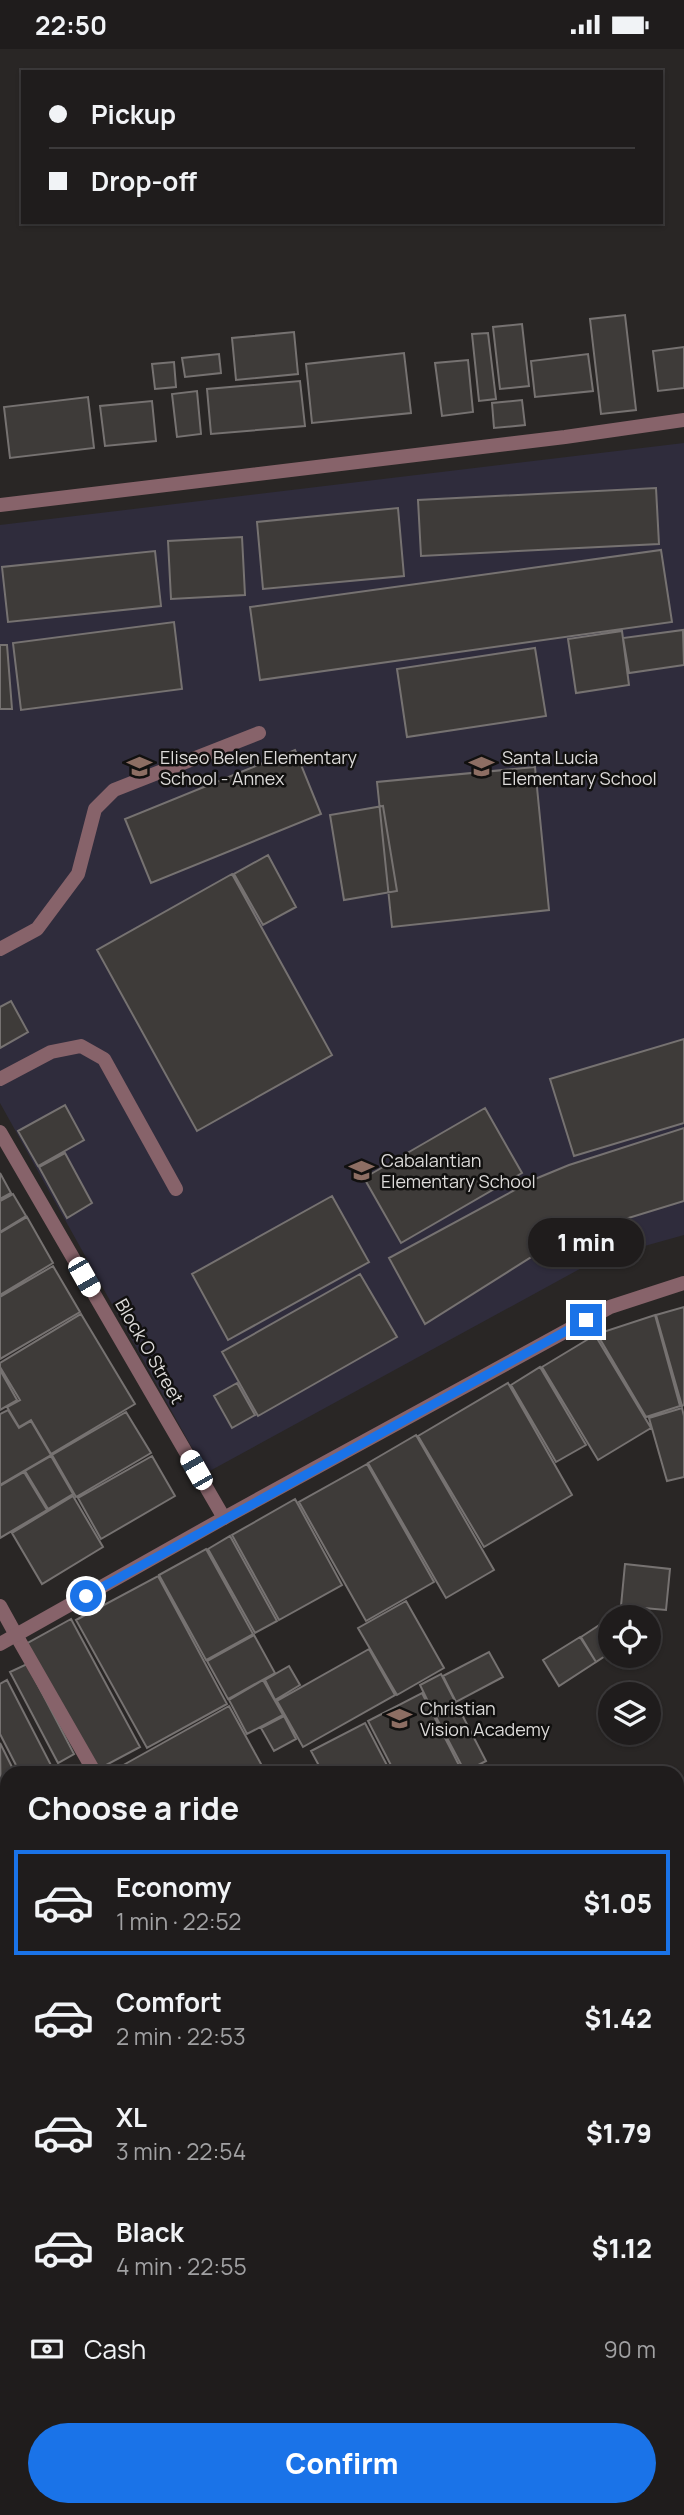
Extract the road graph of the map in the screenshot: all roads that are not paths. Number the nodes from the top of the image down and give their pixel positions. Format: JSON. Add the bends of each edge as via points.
{"nodes":[{"id":1,"x":684,"y":420,"type":"edge"},
{"id":2,"x":0,"y":505,"type":"edge"},
{"id":3,"x":259,"y":733,"type":"dead end"},
{"id":4,"x":0,"y":949,"type":"edge"},
{"id":5,"x":0,"y":1079,"type":"edge"},
{"id":6,"x":0,"y":1132,"type":"edge"},
{"id":7,"x":176,"y":1189,"type":"dead end"},
{"id":8,"x":684,"y":1283,"type":"edge"},
{"id":9,"x":224,"y":1518,"type":"junction"},
{"id":10,"x":0,"y":1606,"type":"edge"},
{"id":11,"x":16,"y":1635,"type":"junction"},
{"id":12,"x":0,"y":1644,"type":"edge"},
{"id":13,"x":91,"y":1766,"type":"edge"}],
"edges":[{"from":1,"to":2,"type":"street"},
{"from":3,"to":4,"type":"street","via":[[114,790],[95,809],[78,874],[37,929]]},
{"from":5,"to":7,"type":"street","via":[[51,1052],[81,1046],[104,1059]]},
{"from":6,"to":9,"type":"street","name":"Block O Street"},
{"from":8,"to":9,"type":"street","via":[[610,1307]]},
{"from":9,"to":11,"type":"street"},
{"from":10,"to":11,"type":"street"},
{"from":11,"to":12,"type":"street"},
{"from":11,"to":13,"type":"street"}]}
